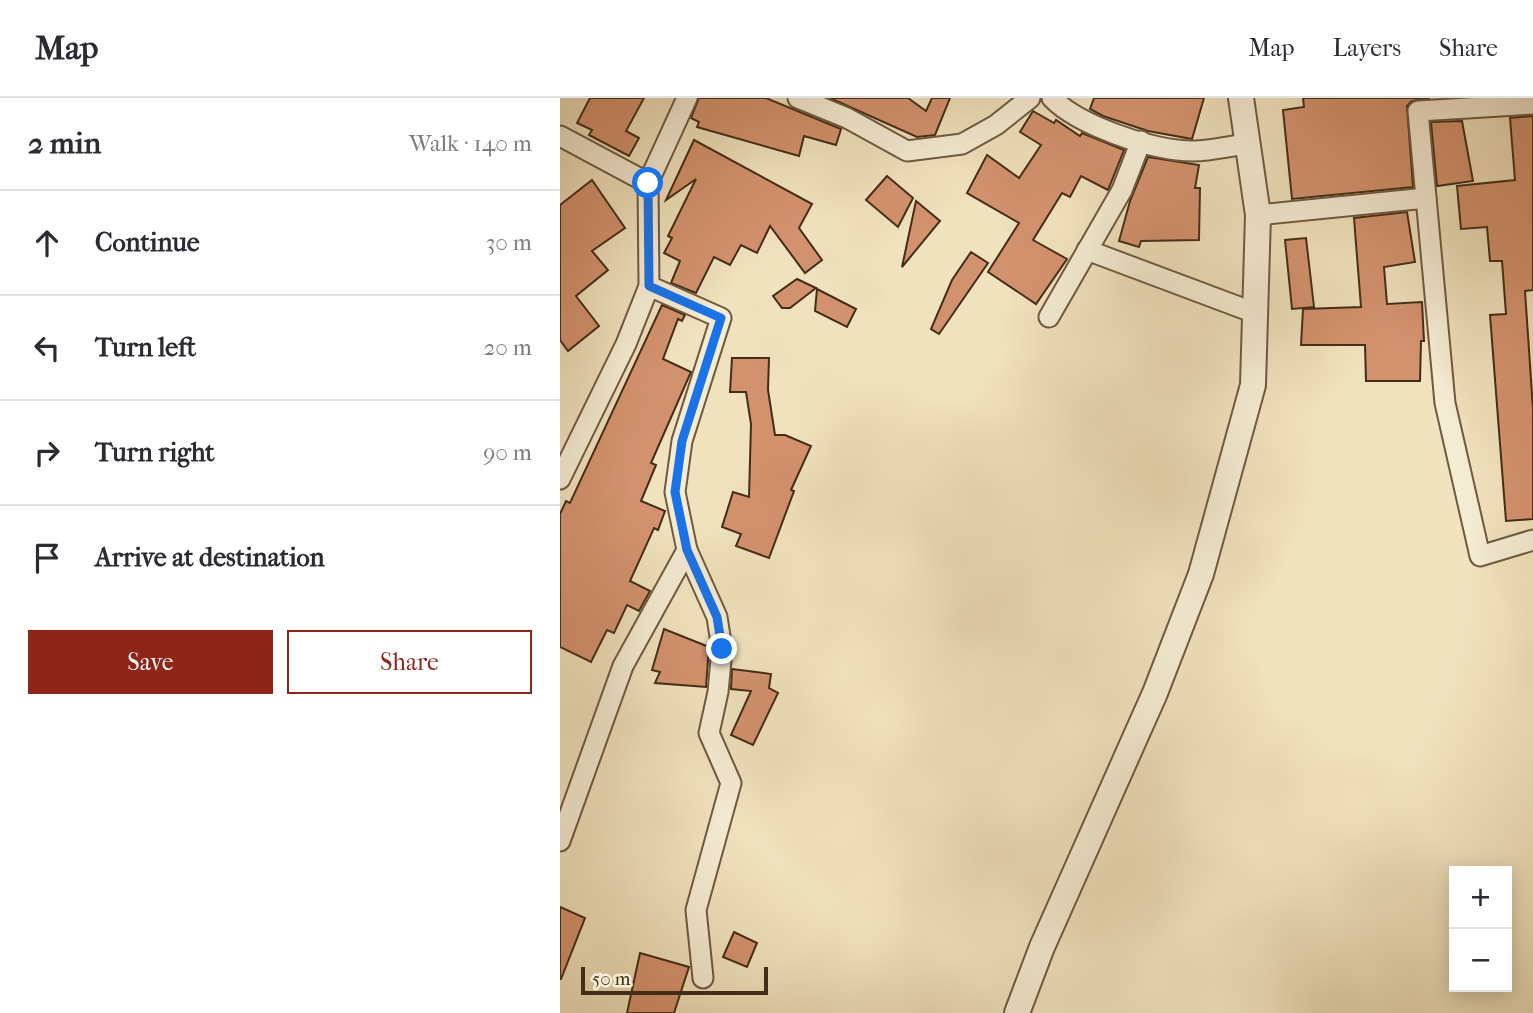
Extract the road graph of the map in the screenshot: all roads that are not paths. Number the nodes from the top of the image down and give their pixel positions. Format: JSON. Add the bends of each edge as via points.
{"nodes":[{"id":1,"x":687,"y":98,"type":"edge"},
{"id":2,"x":798,"y":98,"type":"edge"},
{"id":3,"x":1030,"y":98,"type":"edge"},
{"id":4,"x":1052,"y":98,"type":"edge"},
{"id":5,"x":1241,"y":98,"type":"edge"},
{"id":6,"x":1533,"y":104,"type":"edge"},
{"id":7,"x":1417,"y":105,"type":"edge"},
{"id":8,"x":560,"y":136,"type":"edge"},
{"id":9,"x":1141,"y":141,"type":"junction"},
{"id":10,"x":1247,"y":144,"type":"junction"},
{"id":11,"x":648,"y":183,"type":"junction"},
{"id":12,"x":1426,"y":198,"type":"junction"},
{"id":13,"x":1258,"y":215,"type":"junction"},
{"id":14,"x":1087,"y":250,"type":"junction"},
{"id":15,"x":649,"y":286,"type":"junction"},
{"id":16,"x":1255,"y":313,"type":"junction"},
{"id":17,"x":1049,"y":317,"type":"dead end"},
{"id":18,"x":560,"y":479,"type":"edge"},
{"id":19,"x":1533,"y":540,"type":"edge"},
{"id":20,"x":687,"y":550,"type":"junction"},
{"id":21,"x":560,"y":841,"type":"edge"},
{"id":22,"x":703,"y":978,"type":"dead end"},
{"id":23,"x":1017,"y":1013,"type":"edge"}],
"edges":[{"from":1,"to":11,"type":"street"},
{"from":2,"to":3,"type":"street","via":[[907,151],[962,145]]},
{"from":4,"to":9,"type":"street","via":[[1063,110],[1122,138]]},
{"from":5,"to":10,"type":"street"},
{"from":6,"to":7,"type":"street"},
{"from":7,"to":12,"type":"street"},
{"from":8,"to":11,"type":"street"},
{"from":9,"to":10,"type":"street","via":[[1192,151]]},
{"from":9,"to":14,"type":"street","via":[[1122,190]]},
{"from":10,"to":13,"type":"street"},
{"from":11,"to":15,"type":"street"},
{"from":12,"to":13,"type":"street"},
{"from":12,"to":19,"type":"street","via":[[1445,403],[1480,556]]},
{"from":13,"to":16,"type":"street"},
{"from":14,"to":16,"type":"street"},
{"from":14,"to":17,"type":"street"},
{"from":15,"to":18,"type":"street"},
{"from":15,"to":20,"type":"street","via":[[721,318],[682,441],[675,492]]},
{"from":16,"to":23,"type":"street","via":[[1253,385],[1201,574],[1155,693]]},
{"from":20,"to":21,"type":"street","via":[[623,666]]},
{"from":20,"to":22,"type":"street","via":[[717,617],[722,649],[709,733],[731,783],[696,910]]}]}
